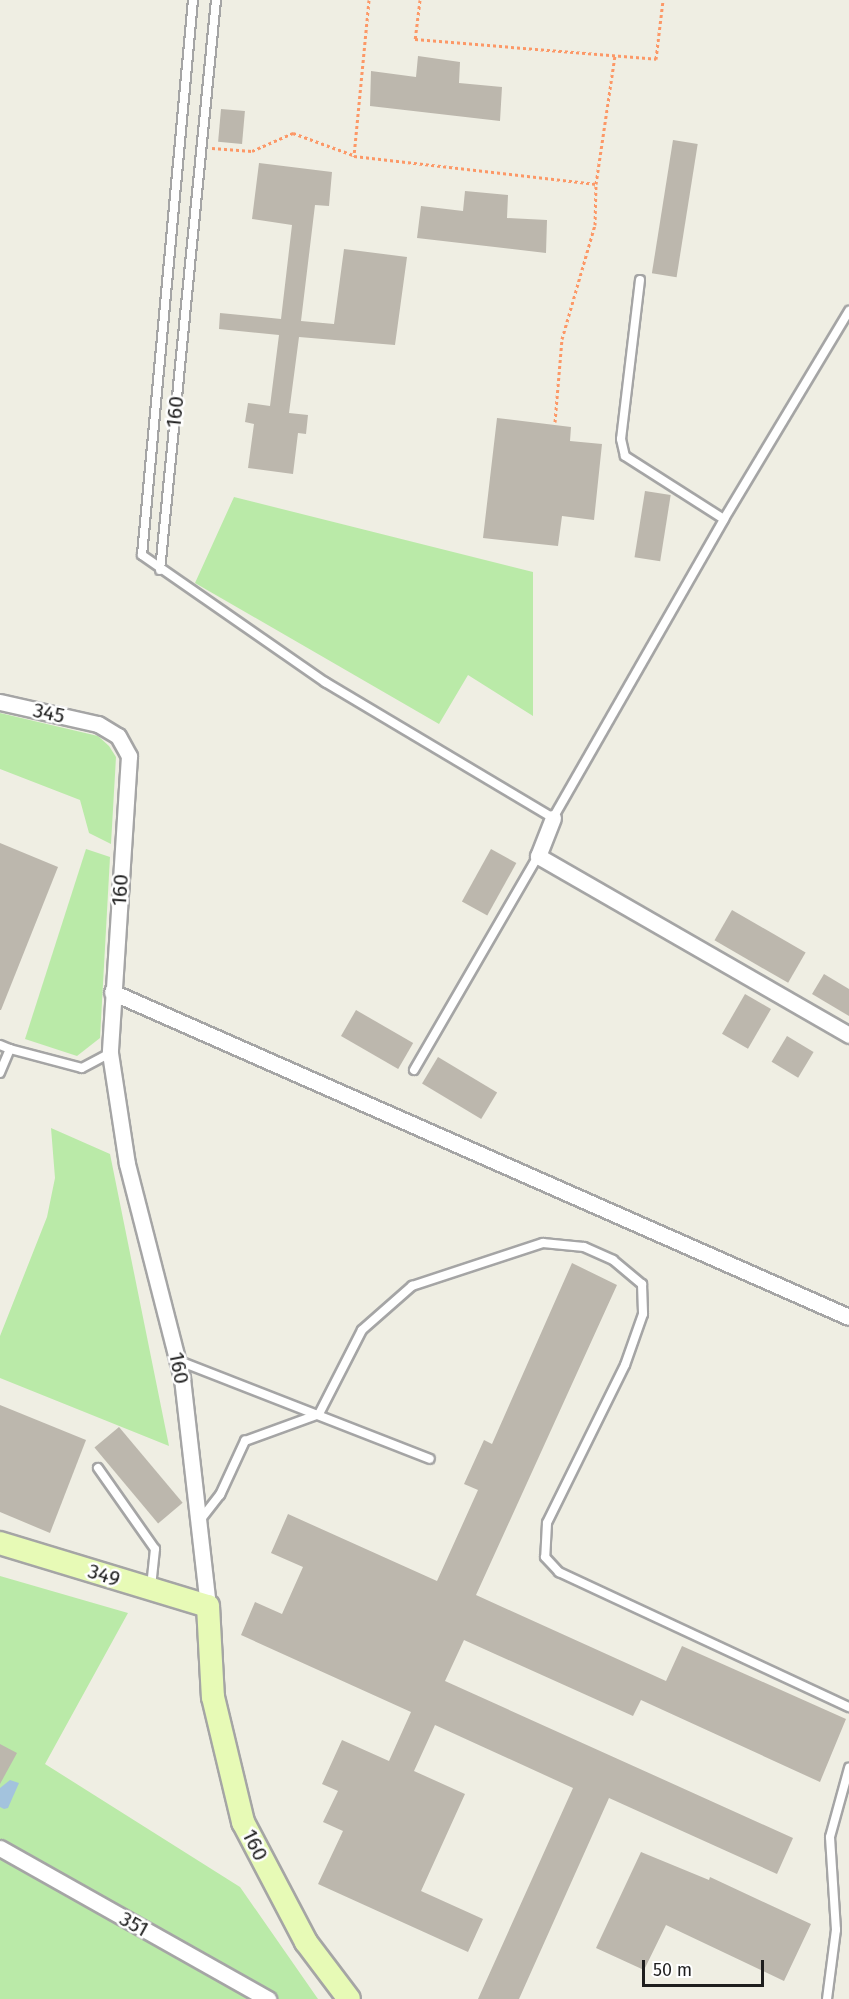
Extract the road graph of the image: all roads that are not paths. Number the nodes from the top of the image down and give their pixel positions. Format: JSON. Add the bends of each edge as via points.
{"nodes":[{"id":1,"x":193,"y":0,"type":"edge"},
{"id":2,"x":216,"y":0,"type":"edge"},
{"id":3,"x":640,"y":280,"type":"dead end"},
{"id":4,"x":849,"y":311,"type":"edge"},
{"id":5,"x":723,"y":519,"type":"junction"},
{"id":6,"x":160,"y":570,"type":"junction"},
{"id":7,"x":0,"y":702,"type":"edge"},
{"id":8,"x":98,"y":724,"type":"joint"},
{"id":9,"x":553,"y":818,"type":"junction"},
{"id":10,"x":538,"y":856,"type":"junction"},
{"id":11,"x":112,"y":992,"type":"junction"},
{"id":12,"x":849,"y":1035,"type":"edge"},
{"id":13,"x":0,"y":1045,"type":"edge"},
{"id":14,"x":10,"y":1049,"type":"junction"},
{"id":15,"x":110,"y":1053,"type":"junction"},
{"id":16,"x":414,"y":1070,"type":"dead end"},
{"id":17,"x":0,"y":1073,"type":"edge"},
{"id":18,"x":849,"y":1317,"type":"edge"},
{"id":19,"x":179,"y":1361,"type":"junction"},
{"id":20,"x":319,"y":1414,"type":"junction"},
{"id":21,"x":430,"y":1459,"type":"dead end"},
{"id":22,"x":98,"y":1468,"type":"dead end"},
{"id":23,"x":201,"y":1519,"type":"junction"},
{"id":24,"x":0,"y":1544,"type":"edge"},
{"id":25,"x":150,"y":1588,"type":"junction"},
{"id":26,"x":208,"y":1606,"type":"junction"},
{"id":27,"x":849,"y":1707,"type":"edge"},
{"id":28,"x":849,"y":1768,"type":"edge"},
{"id":29,"x":0,"y":1848,"type":"edge"},
{"id":30,"x":268,"y":1999,"type":"edge"},
{"id":31,"x":349,"y":1999,"type":"edge"},
{"id":32,"x":827,"y":1999,"type":"edge"}],
"edges":[{"from":1,"to":6,"type":"lane","name":"160","via":[[142,555]]},
{"from":2,"to":6,"type":"lane","name":"160"},
{"from":3,"to":5,"type":"lane","via":[[621,439],[625,456]]},
{"from":4,"to":5,"type":"lane"},
{"from":5,"to":9,"type":"lane"},
{"from":6,"to":9,"type":"lane","via":[[325,682]]},
{"from":7,"to":8,"type":"street","name":"345"},
{"from":8,"to":11,"type":"street","name":"160","via":[[118,736],[129,756]]},
{"from":9,"to":10,"type":"street"},
{"from":10,"to":12,"type":"street"},
{"from":10,"to":16,"type":"lane"},
{"from":11,"to":15,"type":"street","name":"160"},
{"from":11,"to":18,"type":"street"},
{"from":13,"to":14,"type":"lane"},
{"from":14,"to":15,"type":"lane","via":[[82,1068]]},
{"from":14,"to":17,"type":"lane"},
{"from":15,"to":19,"type":"street","name":"160","via":[[127,1164]]},
{"from":19,"to":20,"type":"lane"},
{"from":19,"to":23,"type":"street","name":"160"},
{"from":20,"to":21,"type":"lane"},
{"from":20,"to":23,"type":"lane","via":[[246,1441],[220,1495]]},
{"from":20,"to":27,"type":"lane","via":[[362,1330],[412,1286],[543,1243],[584,1247],[613,1260],[642,1284],[643,1314],[625,1365],[547,1523],[545,1557],[559,1572]]},
{"from":22,"to":25,"type":"lane","via":[[155,1549]]},
{"from":23,"to":26,"type":"street","name":"160"},
{"from":24,"to":25,"type":"street","name":"349"},
{"from":25,"to":26,"type":"street","name":"349"},
{"from":26,"to":31,"type":"street","name":"160","via":[[213,1697],[243,1822],[306,1942]]},
{"from":28,"to":32,"type":"lane","via":[[831,1837],[836,1930]]},
{"from":29,"to":30,"type":"street","name":"351"}]}
